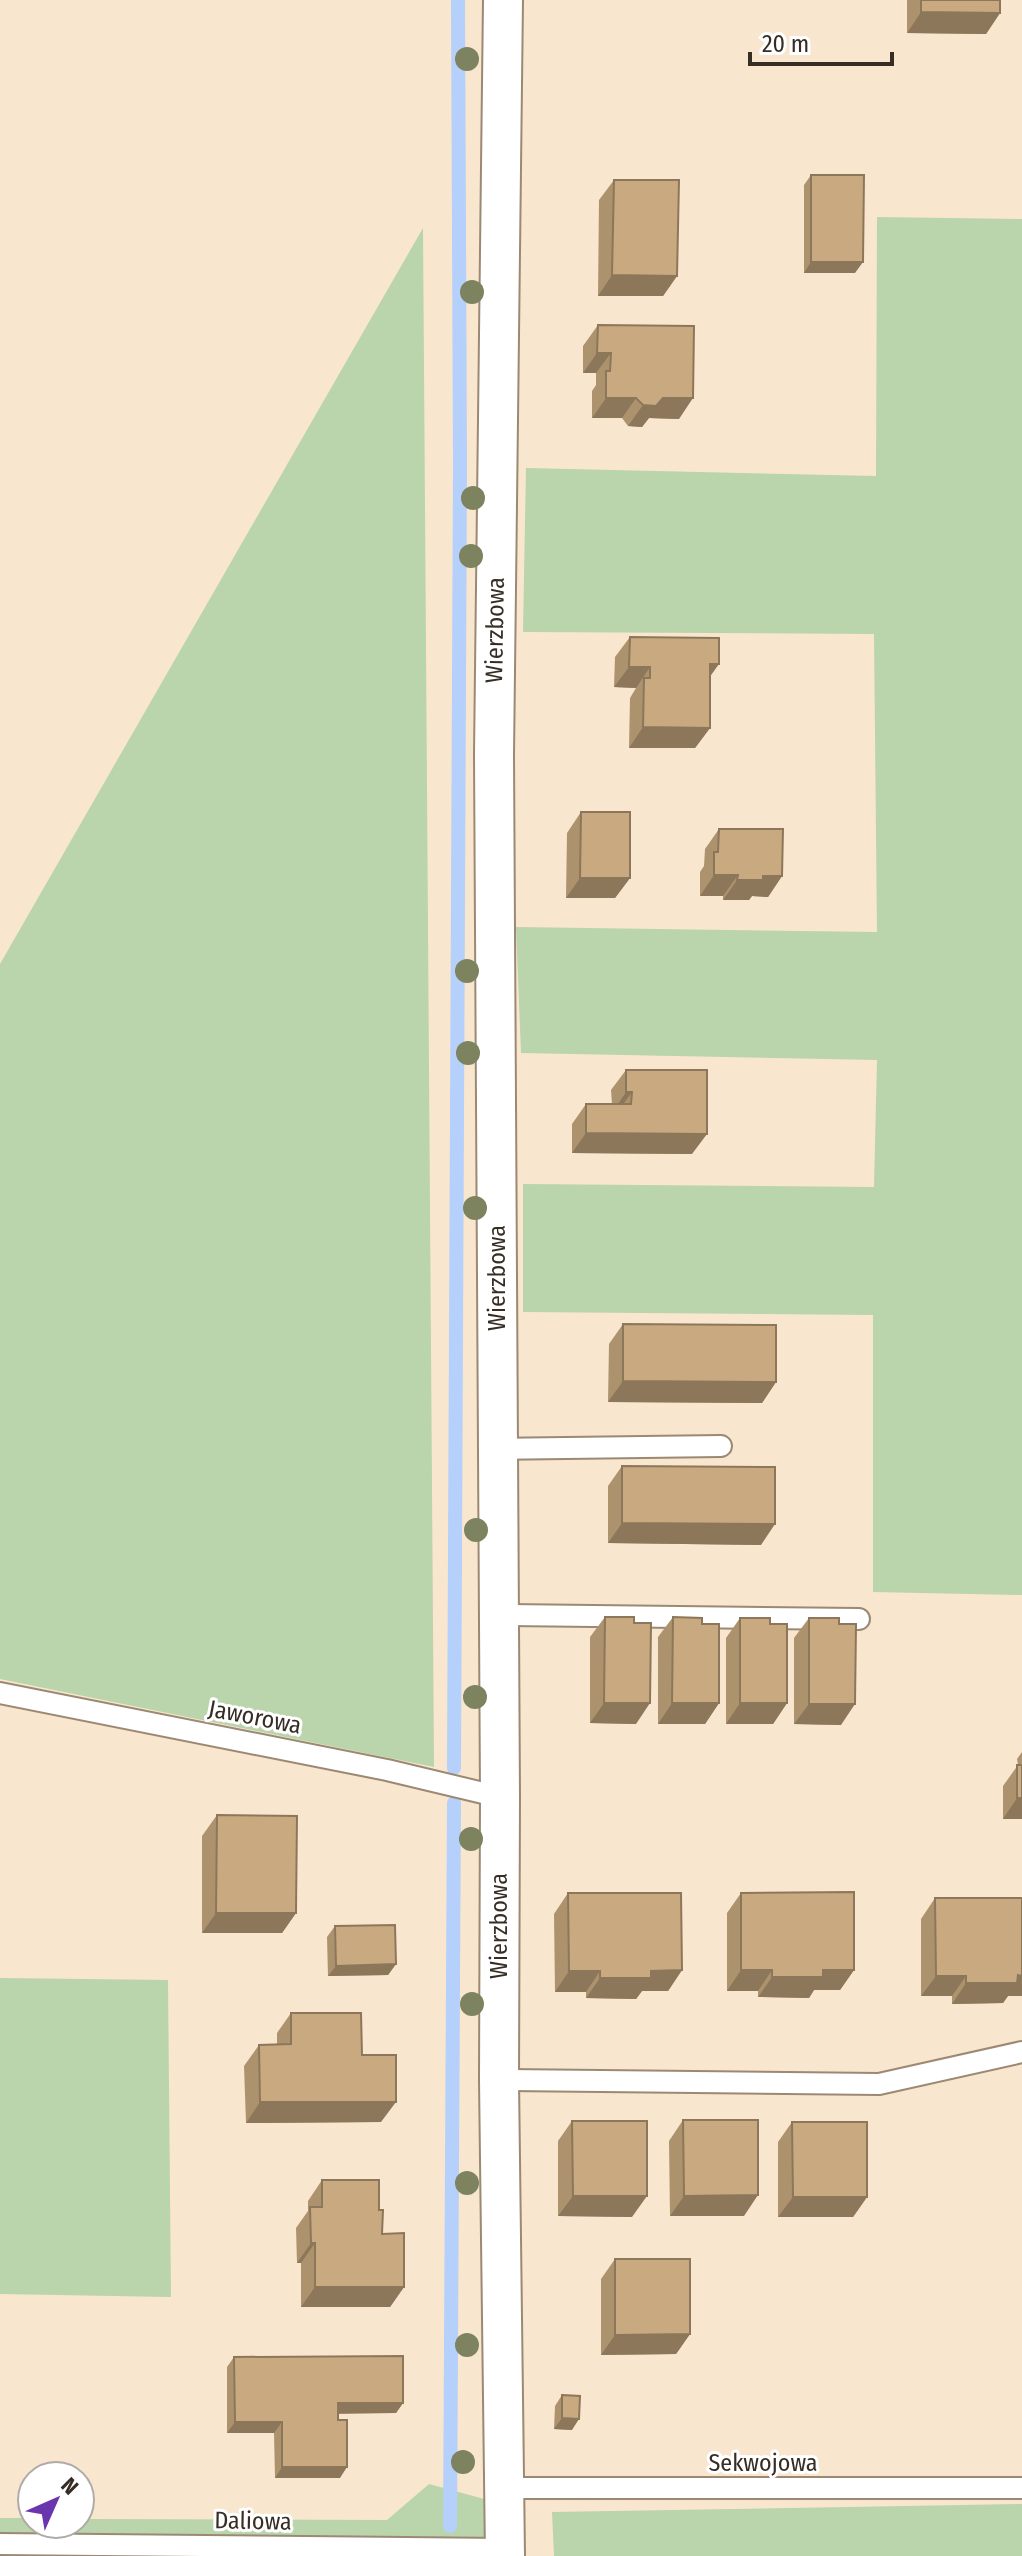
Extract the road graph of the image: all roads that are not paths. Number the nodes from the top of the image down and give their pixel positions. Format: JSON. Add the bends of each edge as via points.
{"nodes":[{"id":1,"x":503,"y":0,"type":"edge"},
{"id":2,"x":721,"y":1446,"type":"dead end"},
{"id":3,"x":498,"y":1449,"type":"junction"},
{"id":4,"x":499,"y":1615,"type":"junction"},
{"id":5,"x":859,"y":1619,"type":"dead end"},
{"id":6,"x":0,"y":1693,"type":"edge"},
{"id":7,"x":500,"y":1797,"type":"junction"},
{"id":8,"x":1022,"y":2052,"type":"edge"},
{"id":9,"x":499,"y":2080,"type":"junction"},
{"id":10,"x":504,"y":2488,"type":"junction"},
{"id":11,"x":1022,"y":2488,"type":"edge"},
{"id":12,"x":0,"y":2544,"type":"edge"},
{"id":13,"x":505,"y":2553,"type":"edge"}],
"edges":[{"from":1,"to":3,"type":"street","name":"Wierzbowa","via":[[494,755]]},
{"from":2,"to":3,"type":"lane"},
{"from":3,"to":4,"type":"street","name":"Wierzbowa"},
{"from":4,"to":5,"type":"lane"},
{"from":4,"to":7,"type":"street","name":"Wierzbowa"},
{"from":6,"to":7,"type":"lane","name":"Jaworowa"},
{"from":7,"to":9,"type":"street","name":"Wierzbowa"},
{"from":8,"to":9,"type":"lane","via":[[879,2084]]},
{"from":9,"to":10,"type":"street","name":"Wierzbowa"},
{"from":10,"to":11,"type":"lane","name":"Sekwojowa"},
{"from":10,"to":13,"type":"street","name":"Wierzbowa"},
{"from":12,"to":13,"type":"lane","name":"Daliowa"}]}
